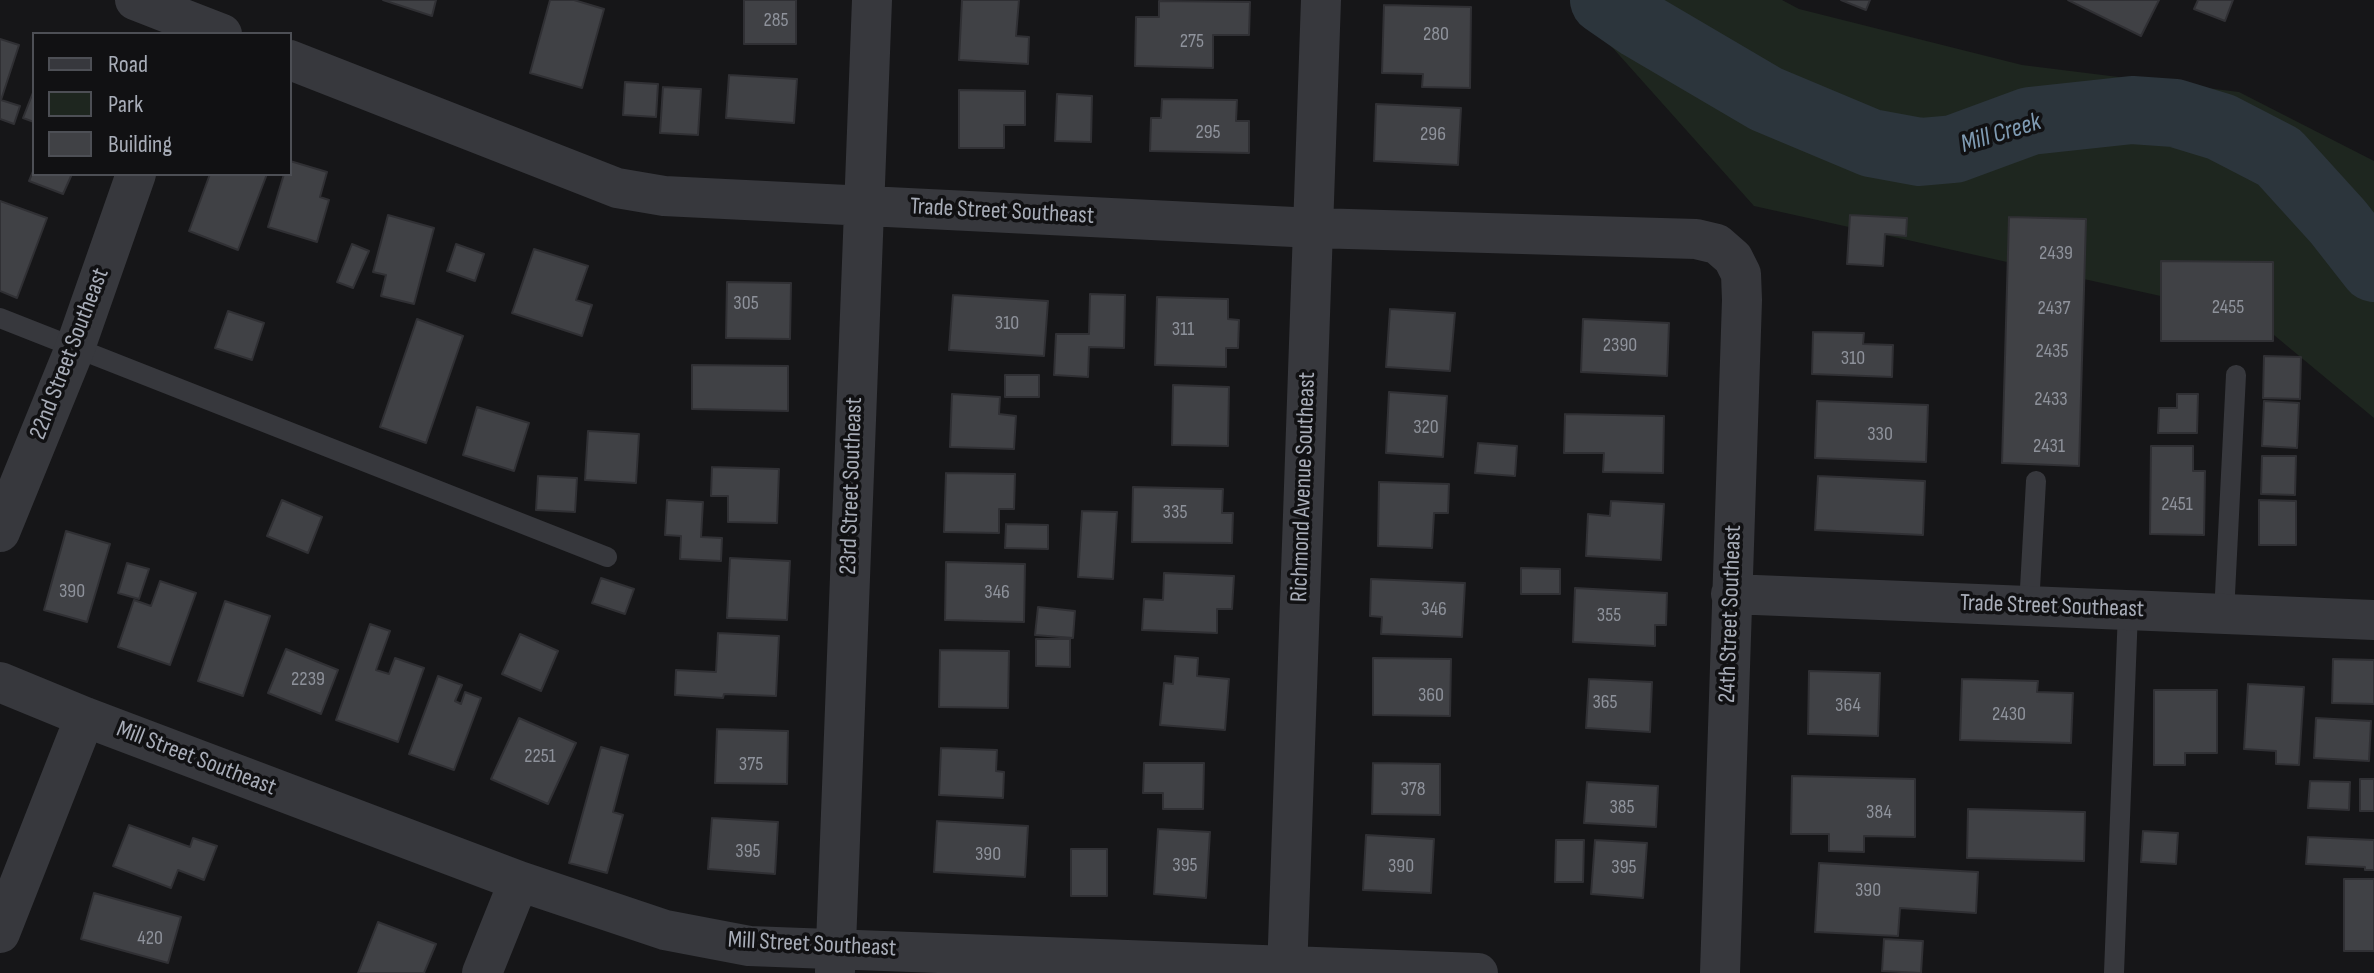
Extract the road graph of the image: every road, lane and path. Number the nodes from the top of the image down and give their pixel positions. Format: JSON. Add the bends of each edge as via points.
{"nodes":[{"id":1,"x":135,"y":0,"type":"edge"},
{"id":2,"x":872,"y":0,"type":"edge"},
{"id":3,"x":1321,"y":0,"type":"edge"},
{"id":4,"x":199,"y":22,"type":"edge"},
{"id":5,"x":292,"y":61,"type":"edge"},
{"id":6,"x":135,"y":176,"type":"edge"},
{"id":7,"x":863,"y":205,"type":"junction"},
{"id":8,"x":1314,"y":228,"type":"junction"},
{"id":9,"x":1733,"y":258,"type":"joint"},
{"id":10,"x":0,"y":318,"type":"edge"},
{"id":11,"x":75,"y":348,"type":"junction"},
{"id":12,"x":2236,"y":375,"type":"dead end"},
{"id":13,"x":2036,"y":481,"type":"dead end"},
{"id":14,"x":0,"y":532,"type":"edge"},
{"id":15,"x":607,"y":557,"type":"dead end"},
{"id":16,"x":1731,"y":594,"type":"junction"},
{"id":17,"x":2029,"y":606,"type":"junction"},
{"id":18,"x":2128,"y":611,"type":"junction"},
{"id":19,"x":2224,"y":614,"type":"junction"},
{"id":20,"x":2374,"y":620,"type":"edge"},
{"id":21,"x":0,"y":682,"type":"edge"},
{"id":22,"x":85,"y":717,"type":"junction"},
{"id":23,"x":519,"y":881,"type":"junction"},
{"id":24,"x":0,"y":933,"type":"edge"},
{"id":25,"x":835,"y":960,"type":"edge"},
{"id":26,"x":1287,"y":969,"type":"edge"},
{"id":27,"x":482,"y":973,"type":"edge"},
{"id":28,"x":1478,"y":973,"type":"edge"},
{"id":29,"x":1720,"y":973,"type":"edge"},
{"id":30,"x":2114,"y":973,"type":"edge"}],
"edges":[{"from":1,"to":4,"type":"street"},
{"from":2,"to":7,"type":"street","name":"23rd Street Southeast"},
{"from":3,"to":8,"type":"street","name":"Richmond Avenue Southeast"},
{"from":5,"to":7,"type":"street","name":"Trade Street Southeast","via":[[617,188],[664,196]]},
{"from":6,"to":11,"type":"street","name":"22nd Street Southeast"},
{"from":7,"to":8,"type":"street","name":"Trade Street Southeast"},
{"from":7,"to":25,"type":"street","name":"23rd Street Southeast"},
{"from":8,"to":9,"type":"street","name":"Trade Street Southeast","via":[[1696,239],[1717,244]]},
{"from":8,"to":26,"type":"street","name":"Richmond Avenue Southeast"},
{"from":9,"to":16,"type":"street","name":"24th Street Southeast","via":[[1741,274],[1742,300]]},
{"from":10,"to":11,"type":"lane"},
{"from":11,"to":14,"type":"street","name":"22nd Street Southeast"},
{"from":11,"to":15,"type":"lane"},
{"from":12,"to":19,"type":"lane"},
{"from":13,"to":17,"type":"lane"},
{"from":16,"to":17,"type":"street","name":"Trade Street Southeast"},
{"from":16,"to":29,"type":"street","name":"24th Street Southeast"},
{"from":17,"to":18,"type":"street","name":"Trade Street Southeast"},
{"from":18,"to":19,"type":"street","name":"Trade Street Southeast"},
{"from":18,"to":30,"type":"lane"},
{"from":19,"to":20,"type":"street","name":"Trade Street Southeast"},
{"from":21,"to":22,"type":"street","name":"Mill Street Southeast"},
{"from":22,"to":23,"type":"street","name":"Mill Street Southeast"},
{"from":22,"to":24,"type":"street"},
{"from":23,"to":25,"type":"street","name":"Mill Street Southeast","via":[[665,930]]},
{"from":23,"to":27,"type":"street"},
{"from":25,"to":26,"type":"street","name":"Mill Street Southeast"},
{"from":26,"to":28,"type":"street","name":"Mill Street Southeast"}]}
